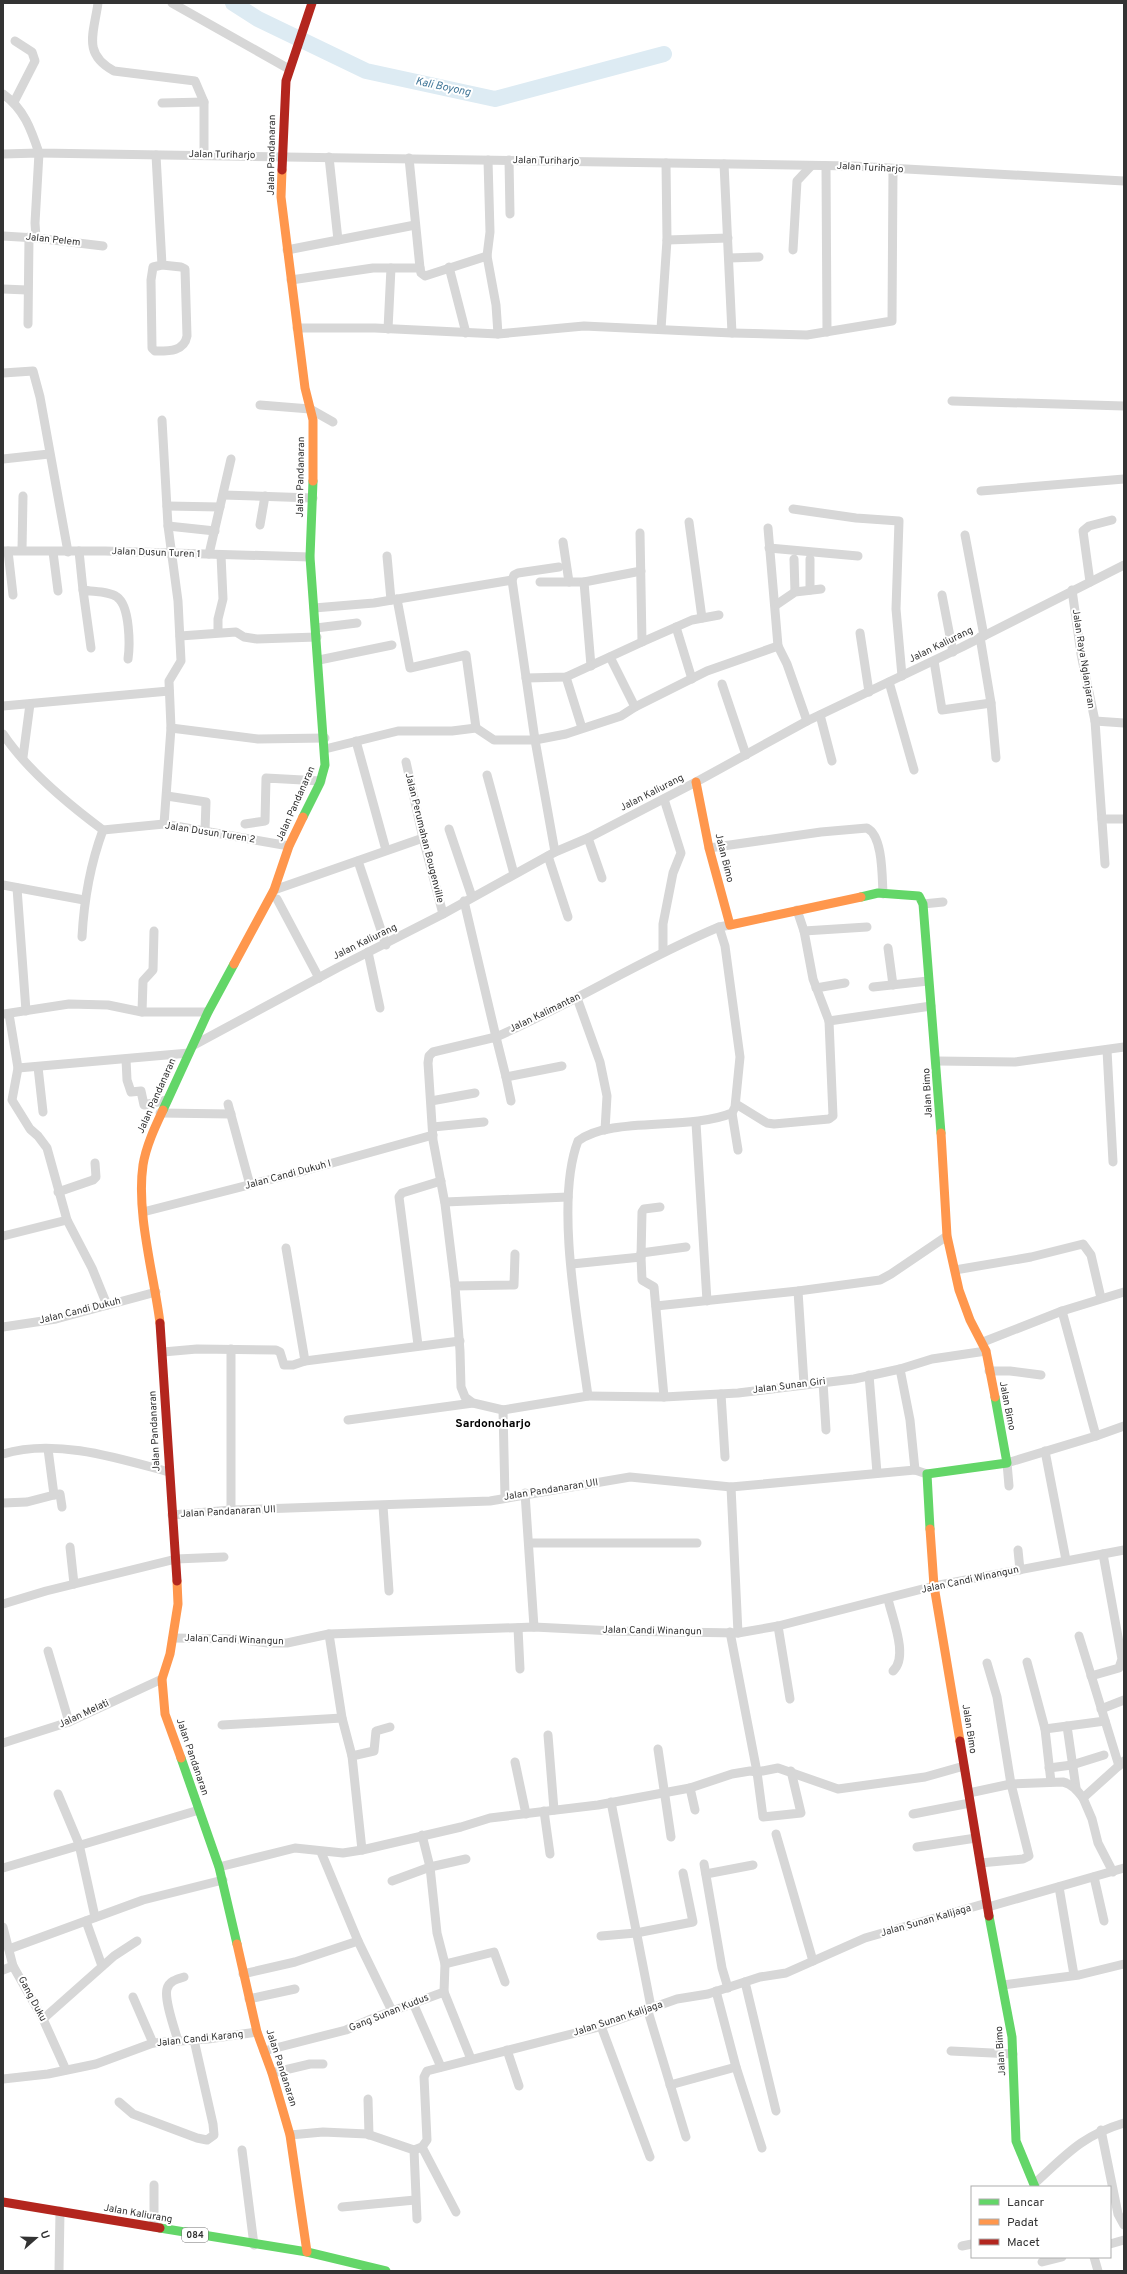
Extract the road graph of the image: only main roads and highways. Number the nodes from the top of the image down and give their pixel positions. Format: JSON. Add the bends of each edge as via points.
{"nodes":[{"id":1,"x":312,"y":3,"type":"edge"},
{"id":2,"x":696,"y":782,"type":"road end"},
{"id":3,"x":1034,"y":2185,"type":"edge"},
{"id":4,"x":3,"y":2202,"type":"edge"},
{"id":5,"x":307,"y":2252,"type":"junction"},
{"id":6,"x":386,"y":2271,"type":"edge"}],
"edges":[{"from":1,"to":5,"type":"main road","name":"Jalan Pandanaran","via":[[289,69],[284,98],[281,197],[304,388],[312,420],[314,462],[310,557],[325,765],[321,780],[289,846],[275,894],[208,1012],[160,1113],[143,1165],[143,1212],[163,1352],[178,1604],[173,1638],[162,1679],[165,1714],[223,1880],[257,2032],[290,2135]]},
{"from":2,"to":3,"type":"main road","name":"Jalan Bimo","via":[[730,925],[859,896],[919,896],[923,904],[937,1061],[947,1236],[959,1290],[970,1320],[985,1346],[1007,1463],[928,1474],[934,1586],[1012,2036],[1016,2141]]},
{"from":4,"to":5,"type":"main road","name":"Jalan Kaliurang","number":"084"},
{"from":5,"to":6,"type":"main road","name":"Jalan Kaliurang","number":"084"}]}
